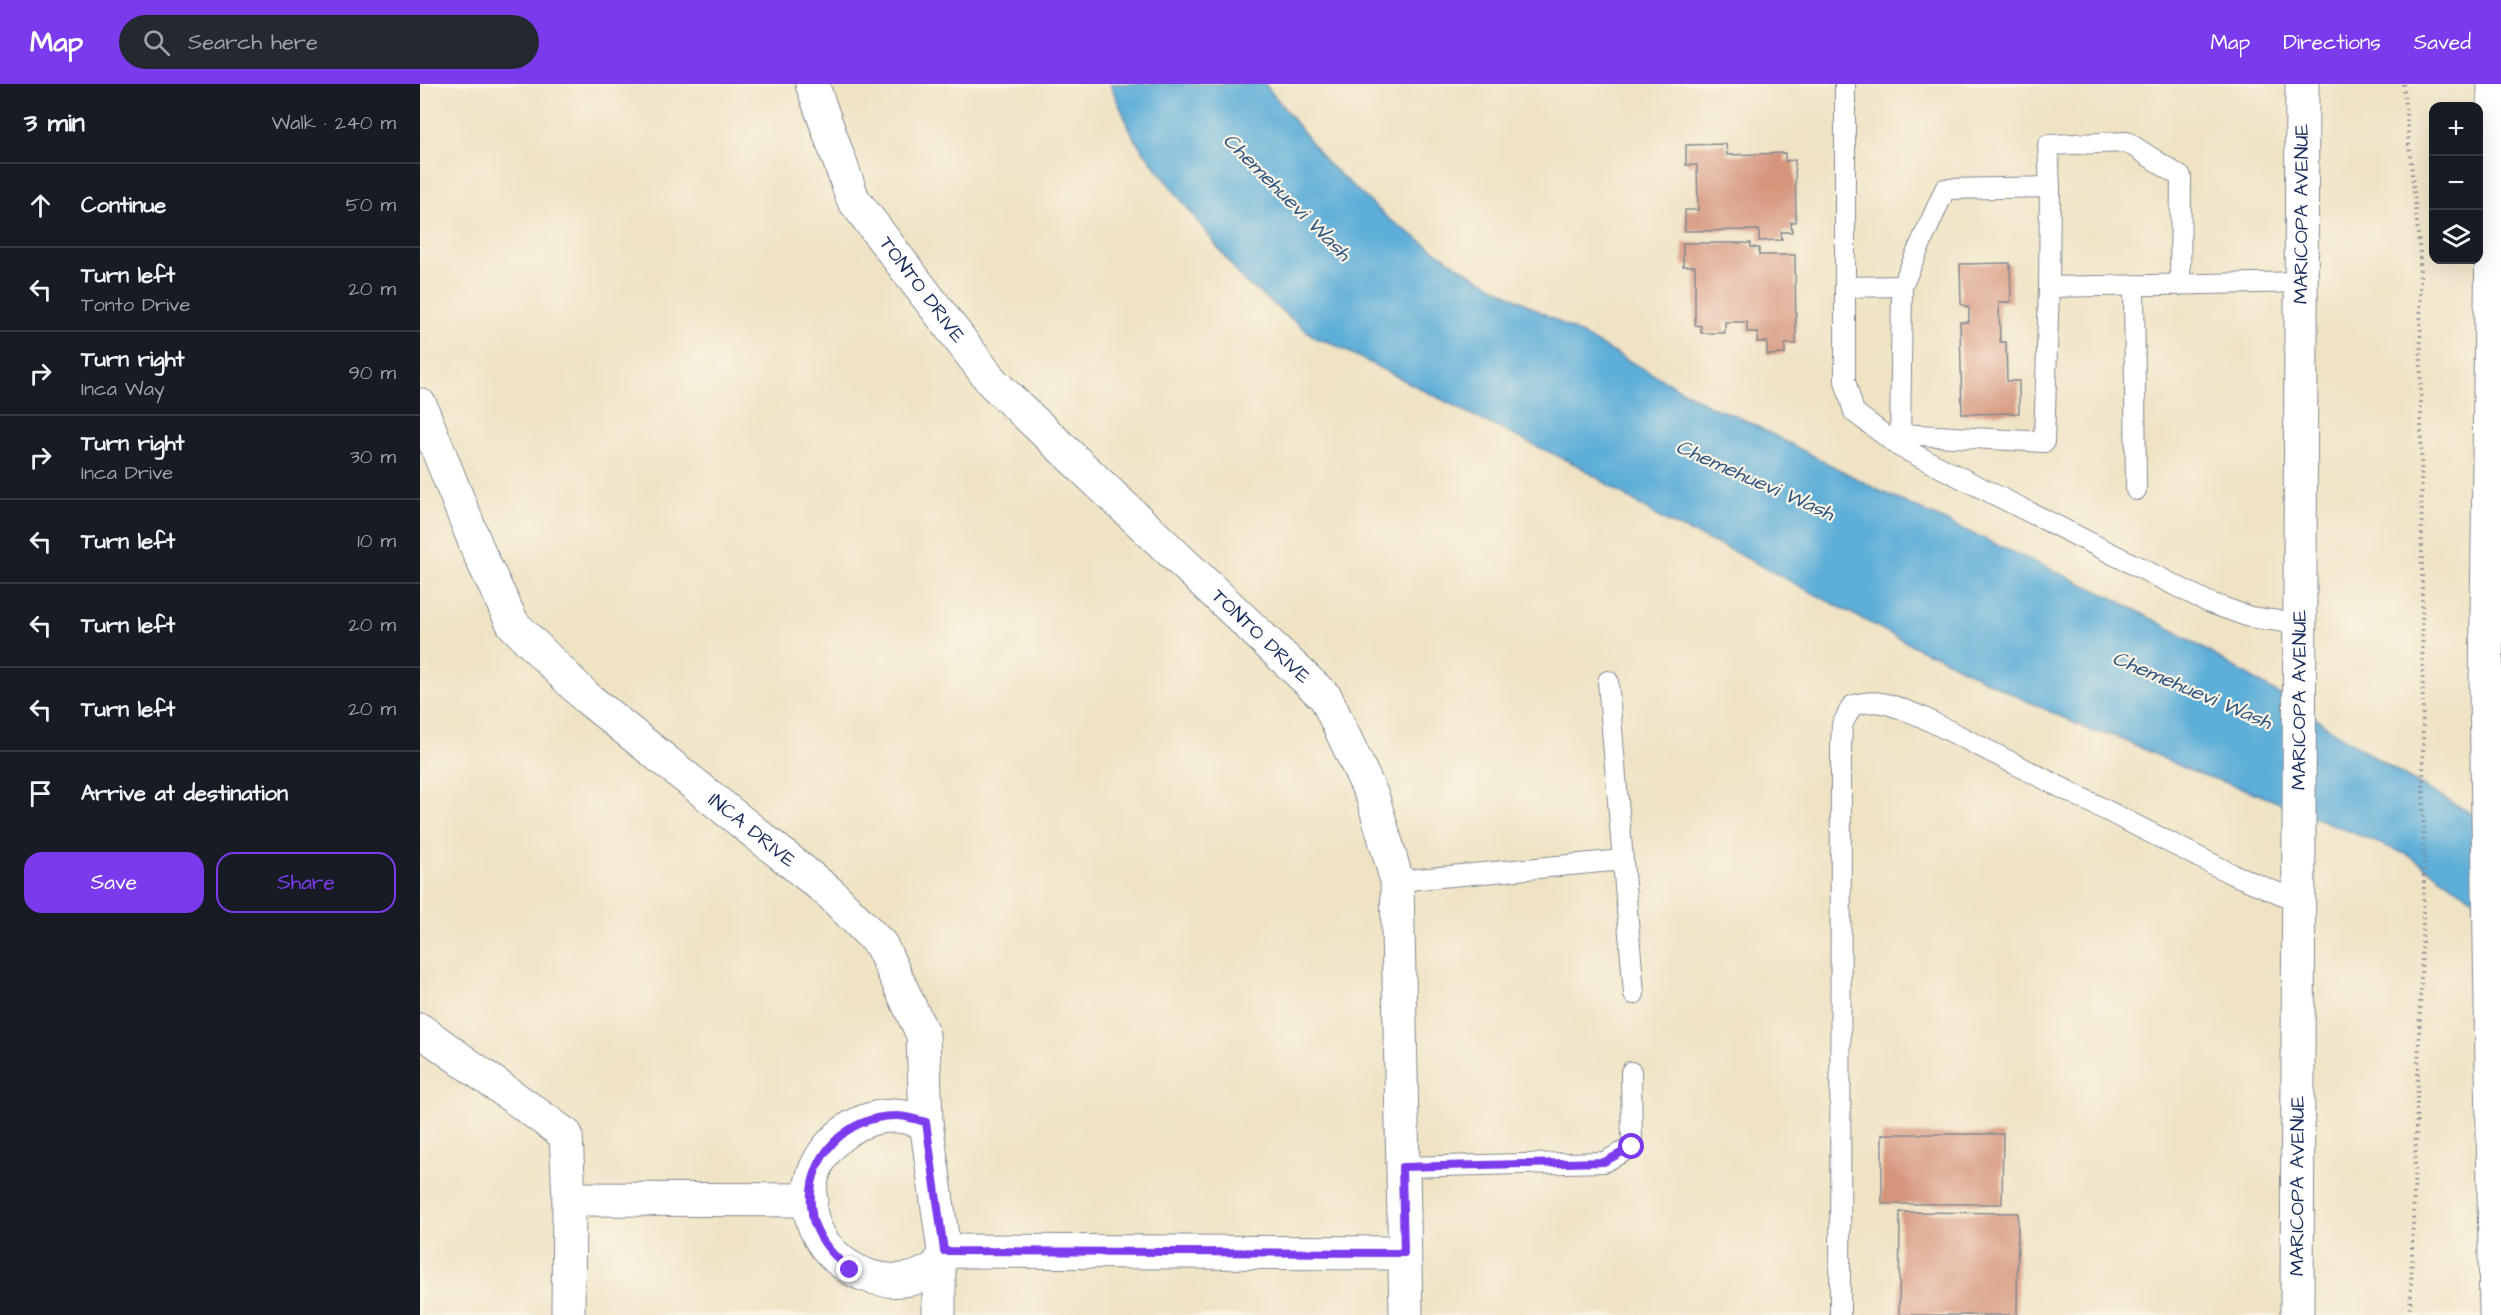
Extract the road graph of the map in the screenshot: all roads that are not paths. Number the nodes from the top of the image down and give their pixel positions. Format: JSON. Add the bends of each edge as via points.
{"nodes":[{"id":1,"x":812,"y":84,"type":"edge"},
{"id":2,"x":1845,"y":84,"type":"edge"},
{"id":3,"x":2302,"y":84,"type":"edge"},
{"id":4,"x":2494,"y":84,"type":"edge"},
{"id":5,"x":2050,"y":187,"type":"junction"},
{"id":6,"x":2302,"y":282,"type":"junction"},
{"id":7,"x":2180,"y":285,"type":"junction"},
{"id":8,"x":1902,"y":286,"type":"junction"},
{"id":9,"x":2134,"y":286,"type":"junction"},
{"id":10,"x":1845,"y":287,"type":"junction"},
{"id":11,"x":2049,"y":287,"type":"junction"},
{"id":12,"x":420,"y":405,"type":"edge"},
{"id":13,"x":1900,"y":440,"type":"junction"},
{"id":14,"x":2136,"y":490,"type":"dead end"},
{"id":15,"x":2300,"y":624,"type":"junction"},
{"id":16,"x":1608,"y":681,"type":"dead end"},
{"id":17,"x":1623,"y":860,"type":"junction"},
{"id":18,"x":1397,"y":881,"type":"junction"},
{"id":19,"x":2298,"y":901,"type":"junction"},
{"id":20,"x":1634,"y":994,"type":"dead end"},
{"id":21,"x":420,"y":1030,"type":"edge"},
{"id":22,"x":1631,"y":1072,"type":"dead end"},
{"id":23,"x":926,"y":1122,"type":"junction"},
{"id":24,"x":1402,"y":1167,"type":"junction"},
{"id":25,"x":569,"y":1199,"type":"junction"},
{"id":26,"x":811,"y":1200,"type":"junction"},
{"id":27,"x":1404,"y":1253,"type":"junction"},
{"id":28,"x":941,"y":1259,"type":"junction"},
{"id":29,"x":568,"y":1315,"type":"edge"},
{"id":30,"x":939,"y":1315,"type":"edge"},
{"id":31,"x":1406,"y":1315,"type":"edge"},
{"id":32,"x":1840,"y":1315,"type":"edge"},
{"id":33,"x":2297,"y":1315,"type":"edge"},
{"id":34,"x":2496,"y":1315,"type":"edge"}],
"edges":[{"from":1,"to":18,"type":"main road","name":"TONTO DRIVE","via":[[853,199],[993,383],[1326,698],[1373,798]]},
{"from":2,"to":10,"type":"lane"},
{"from":3,"to":6,"type":"main road","name":"MARICOPA AVENUE"},
{"from":4,"to":34,"type":"main road","via":[[2486,691]]},
{"from":5,"to":7,"type":"lane","via":[[2048,145],[2127,142],[2181,177]]},
{"from":5,"to":8,"type":"lane","via":[[1945,189]]},
{"from":5,"to":11,"type":"lane"},
{"from":6,"to":7,"type":"lane"},
{"from":6,"to":15,"type":"main road","name":"MARICOPA AVENUE"},
{"from":7,"to":9,"type":"lane"},
{"from":8,"to":10,"type":"lane"},
{"from":8,"to":13,"type":"lane"},
{"from":9,"to":11,"type":"lane"},
{"from":9,"to":14,"type":"lane"},
{"from":10,"to":13,"type":"lane","via":[[1845,381],[1854,412]]},
{"from":11,"to":13,"type":"lane","via":[[2044,442]]},
{"from":12,"to":23,"type":"main road","name":"INCA DRIVE","via":[[480,555],[513,624],[587,698],[830,893],[881,945],[923,1035]]},
{"from":13,"to":15,"type":"lane","via":[[2210,603],[2250,617]]},
{"from":15,"to":19,"type":"main road","name":"MARICOPA AVENUE"},
{"from":16,"to":17,"type":"lane"},
{"from":17,"to":18,"type":"lane"},
{"from":17,"to":20,"type":"lane"},
{"from":18,"to":24,"type":"main road","name":"TONTO DRIVE"},
{"from":19,"to":32,"type":"lane","via":[[2232,874],[1920,716],[1882,702],[1852,706],[1842,725],[1841,746]]},
{"from":19,"to":33,"type":"main road","name":"MARICOPA AVENUE"},
{"from":21,"to":25,"type":"main road","via":[[566,1135]]},
{"from":22,"to":24,"type":"lane","via":[[1632,1147],[1604,1162]]},
{"from":23,"to":26,"type":"main road","via":[[896,1115],[865,1120],[838,1136],[819,1160]]},
{"from":23,"to":28,"type":"main road","name":"INCA DRIVE"},
{"from":24,"to":27,"type":"main road","name":"TONTO DRIVE"},
{"from":25,"to":26,"type":"main road"},
{"from":25,"to":29,"type":"main road"},
{"from":26,"to":28,"type":"main road","via":[[813,1221],[827,1249],[850,1270],[880,1280],[911,1279]]},
{"from":27,"to":28,"type":"main road"},
{"from":27,"to":31,"type":"main road","name":"TONTO DRIVE"},
{"from":28,"to":30,"type":"main road","name":"INCA DRIVE"}]}
